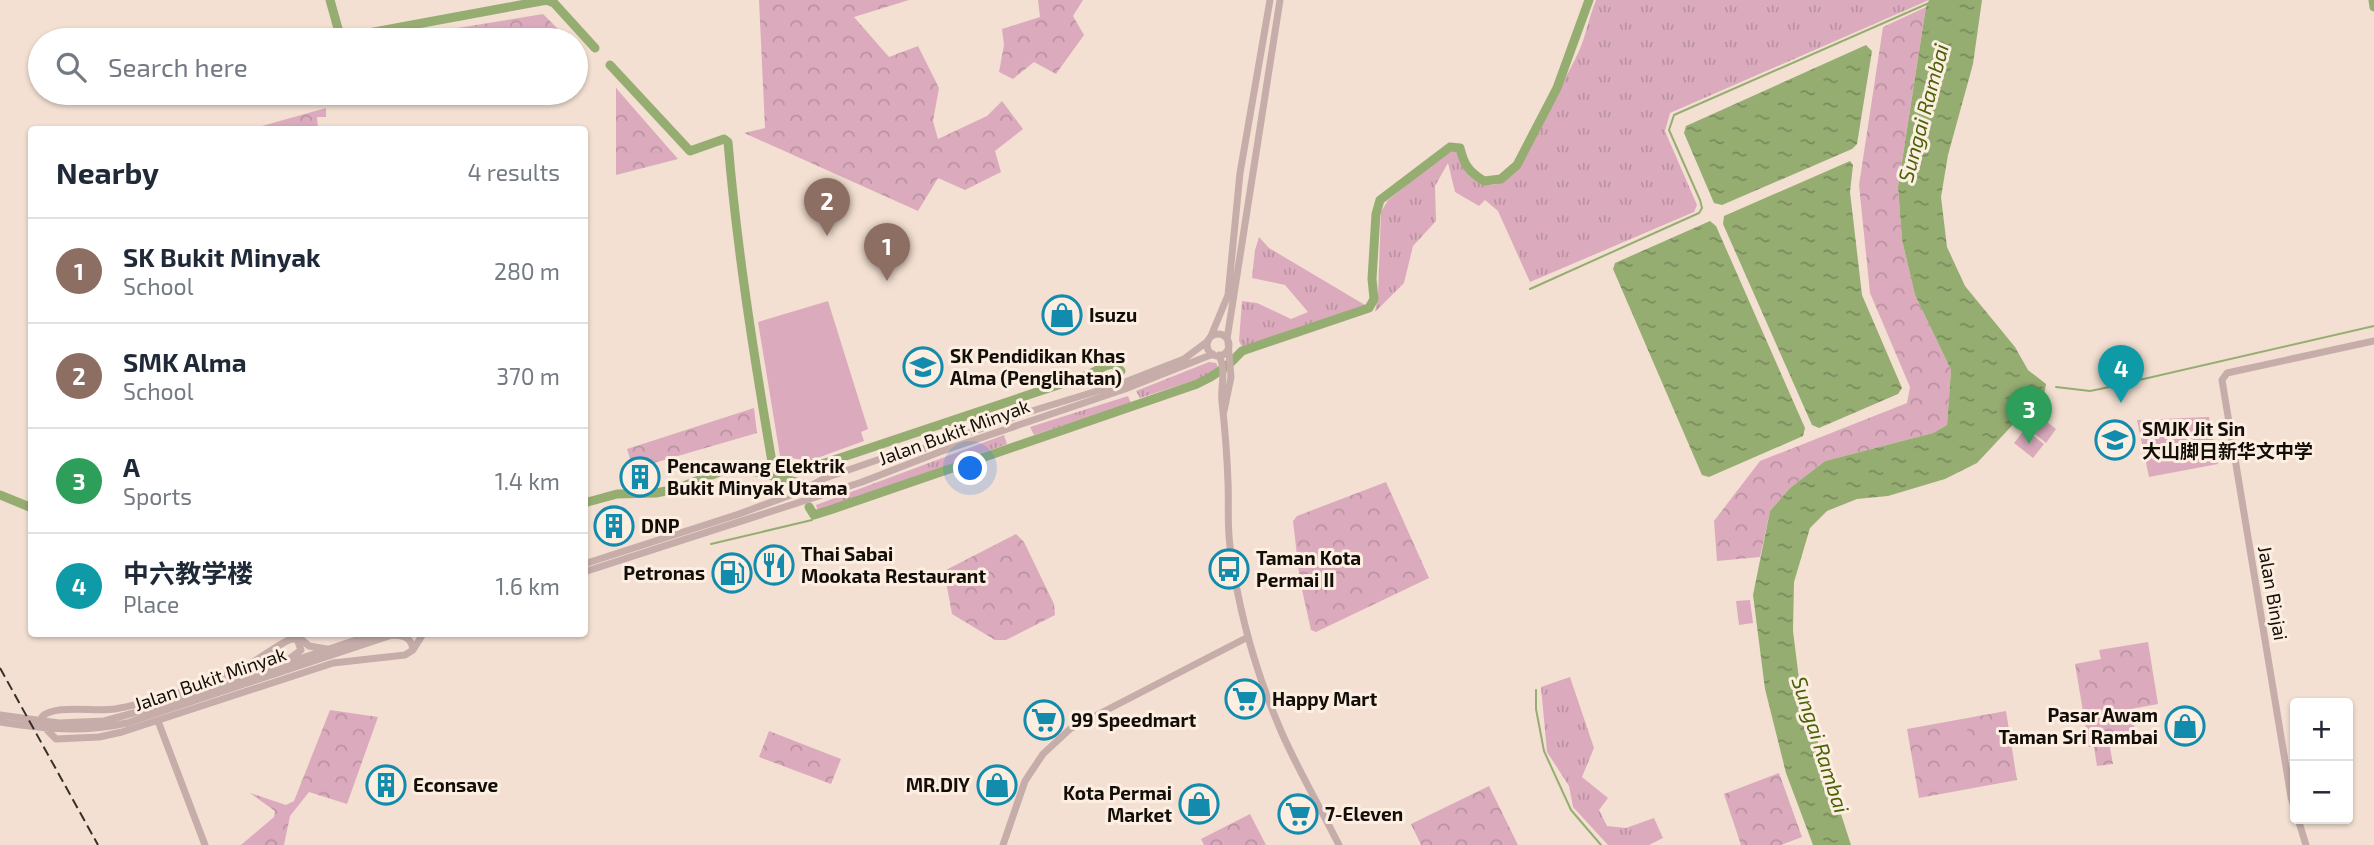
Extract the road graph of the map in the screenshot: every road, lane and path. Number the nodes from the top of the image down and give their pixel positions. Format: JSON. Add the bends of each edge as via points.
{"nodes":[{"id":1,"x":1270,"y":0,"type":"edge"},
{"id":2,"x":1280,"y":0,"type":"edge"},
{"id":3,"x":1210,"y":338,"type":"junction"},
{"id":4,"x":1228,"y":341,"type":"junction"},
{"id":5,"x":2374,"y":341,"type":"edge"},
{"id":6,"x":1221,"y":357,"type":"junction"},
{"id":7,"x":902,"y":454,"type":"junction"},
{"id":8,"x":891,"y":471,"type":"junction"},
{"id":9,"x":799,"y":492,"type":"junction"},
{"id":10,"x":801,"y":502,"type":"junction"},
{"id":11,"x":588,"y":563,"type":"edge"},
{"id":12,"x":588,"y":571,"type":"edge"},
{"id":13,"x":365,"y":637,"type":"edge"},
{"id":14,"x":383,"y":637,"type":"edge"},
{"id":15,"x":403,"y":637,"type":"edge"},
{"id":16,"x":421,"y":637,"type":"edge"},
{"id":17,"x":1248,"y":637,"type":"junction"},
{"id":18,"x":296,"y":638,"type":"junction"},
{"id":19,"x":327,"y":649,"type":"junction"},
{"id":20,"x":413,"y":650,"type":"junction"},
{"id":21,"x":281,"y":668,"type":"junction"},
{"id":22,"x":0,"y":709,"type":"edge"},
{"id":23,"x":0,"y":715,"type":"edge"},
{"id":24,"x":158,"y":721,"type":"junction"},
{"id":25,"x":0,"y":722,"type":"edge"},
{"id":26,"x":28,"y":723,"type":"junction"},
{"id":27,"x":0,"y":728,"type":"edge"},
{"id":28,"x":2290,"y":791,"type":"edge"},
{"id":29,"x":2300,"y":824,"type":"edge"},
{"id":30,"x":205,"y":845,"type":"edge"},
{"id":31,"x":1003,"y":845,"type":"edge"},
{"id":32,"x":1339,"y":845,"type":"edge"},
{"id":33,"x":2306,"y":845,"type":"edge"}],
"edges":[{"from":1,"to":3,"type":"main road","via":[[1240,173],[1228,295]]},
{"from":2,"to":4,"type":"main road"},
{"from":3,"to":4,"type":"main road","via":[[1220,334]]},
{"from":3,"to":6,"type":"main road","via":[[1208,349]]},
{"from":3,"to":7,"type":"main road","name":"Jalan Bukit Minyak","via":[[1184,359],[1120,384]]},
{"from":4,"to":6,"type":"main road"},
{"from":5,"to":28,"type":"main road","name":"Jalan Binjai","via":[[2227,373],[2222,380]]},
{"from":6,"to":8,"type":"main road","name":"Jalan Bukit Minyak"},
{"from":6,"to":17,"type":"main road","via":[[1227,378],[1221,400],[1229,540]]},
{"from":7,"to":8,"type":"main road","via":[[834,482],[836,486]]},
{"from":7,"to":9,"type":"main road","name":"Jalan Bukit Minyak","via":[[825,478]]},
{"from":8,"to":10,"type":"main road","name":"Jalan Bukit Minyak"},
{"from":9,"to":10,"type":"main road","via":[[826,488]]},
{"from":9,"to":11,"type":"main road","name":"Jalan Bukit Minyak"},
{"from":10,"to":12,"type":"main road","name":"Jalan Bukit Minyak"},
{"from":13,"to":19,"type":"main road","name":"Jalan Bukit Minyak"},
{"from":14,"to":21,"type":"main road","name":"Jalan Bukit Minyak"},
{"from":15,"to":20,"type":"main road","via":[[412,642]]},
{"from":16,"to":20,"type":"main road"},
{"from":17,"to":31,"type":"main road","via":[[1070,729],[1043,754],[1025,781]]},
{"from":17,"to":32,"type":"main road","via":[[1283,734]]},
{"from":18,"to":19,"type":"main road"},
{"from":18,"to":21,"type":"main road","via":[[300,650]]},
{"from":18,"to":24,"type":"main road","via":[[240,669],[159,697],[105,710],[53,709],[42,717],[43,726],[56,739],[99,737]]},
{"from":19,"to":21,"type":"main road","name":"Jalan Bukit Minyak"},
{"from":20,"to":24,"type":"main road","via":[[405,656],[326,665]]},
{"from":21,"to":26,"type":"main road","name":"Jalan Bukit Minyak","via":[[104,722]]},
{"from":22,"to":27,"type":"main road"},
{"from":23,"to":26,"type":"main road"},
{"from":24,"to":30,"type":"main road"},
{"from":25,"to":26,"type":"main road"},
{"from":29,"to":33,"type":"main road"}]}
